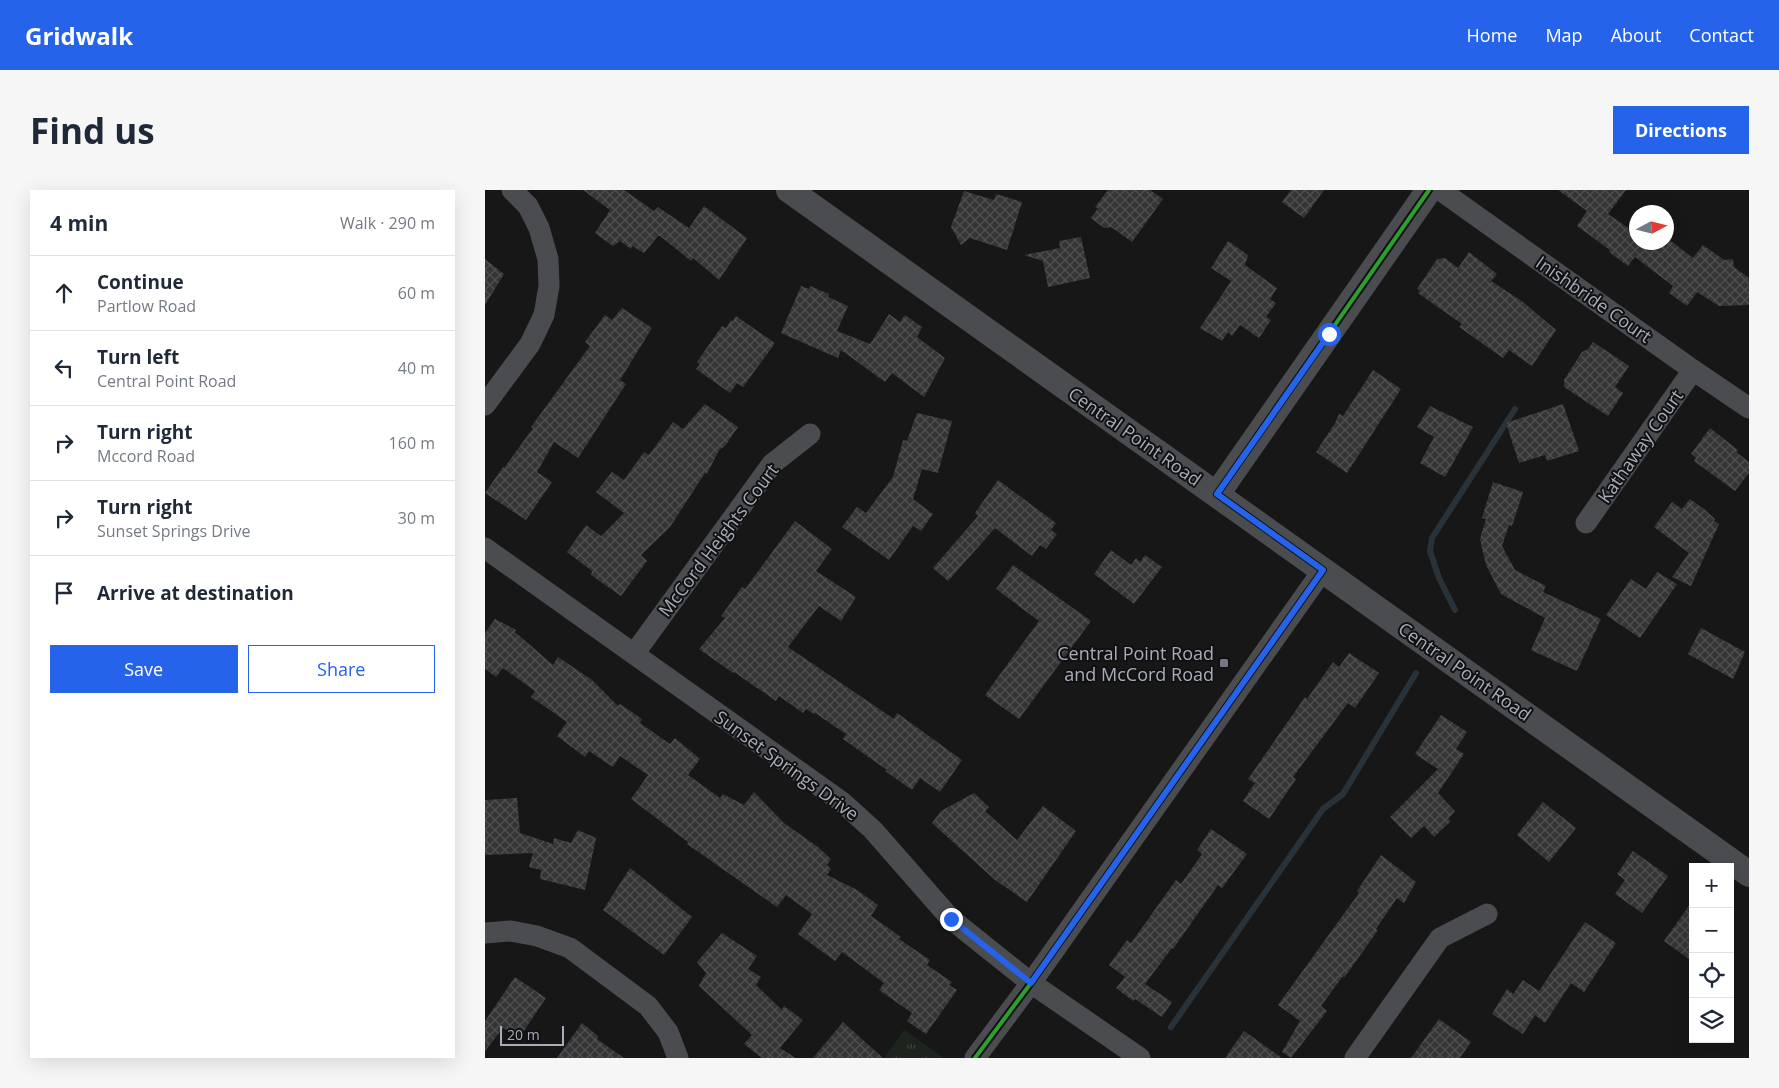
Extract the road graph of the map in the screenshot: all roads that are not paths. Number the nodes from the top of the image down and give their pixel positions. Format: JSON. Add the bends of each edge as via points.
{"nodes":[{"id":1,"x":512,"y":190,"type":"edge"},
{"id":2,"x":789,"y":190,"type":"edge"},
{"id":3,"x":1429,"y":190,"type":"edge"},
{"id":4,"x":1440,"y":190,"type":"edge"},
{"id":5,"x":1693,"y":370,"type":"junction"},
{"id":6,"x":485,"y":405,"type":"edge"},
{"id":7,"x":1749,"y":408,"type":"edge"},
{"id":8,"x":810,"y":434,"type":"dead end"},
{"id":9,"x":1217,"y":494,"type":"junction"},
{"id":10,"x":1586,"y":523,"type":"dead end"},
{"id":11,"x":485,"y":548,"type":"edge"},
{"id":12,"x":1323,"y":570,"type":"junction"},
{"id":13,"x":634,"y":654,"type":"junction"},
{"id":14,"x":1749,"y":874,"type":"edge"},
{"id":15,"x":1487,"y":914,"type":"dead end"},
{"id":16,"x":485,"y":933,"type":"edge"},
{"id":17,"x":1031,"y":983,"type":"junction"},
{"id":18,"x":678,"y":1058,"type":"edge"},
{"id":19,"x":975,"y":1058,"type":"edge"},
{"id":20,"x":1141,"y":1058,"type":"edge"},
{"id":21,"x":1355,"y":1058,"type":"edge"}],
"edges":[{"from":1,"to":6,"type":"street","via":[[528,206],[539,228],[548,259],[549,286],[544,315],[530,344]]},
{"from":2,"to":9,"type":"street","name":"Central Point Road"},
{"from":3,"to":9,"type":"street"},
{"from":4,"to":5,"type":"street","name":"Inishbride Court"},
{"from":5,"to":7,"type":"street","name":"Inishbride Court"},
{"from":5,"to":10,"type":"street","name":"Kathaway Court"},
{"from":8,"to":13,"type":"street","name":"McCord Heights Court","via":[[772,464]]},
{"from":9,"to":12,"type":"street","name":"Central Point Road"},
{"from":11,"to":13,"type":"street","name":"Sunset Springs Drive"},
{"from":12,"to":14,"type":"street","name":"Central Point Road"},
{"from":12,"to":17,"type":"street"},
{"from":13,"to":17,"type":"street","name":"Sunset Springs Drive","via":[[842,802],[873,830],[951,919]]},
{"from":15,"to":21,"type":"street","via":[[1440,938]]},
{"from":16,"to":18,"type":"street","via":[[511,931],[537,936],[569,948],[648,1006],[668,1032]]},
{"from":17,"to":19,"type":"street"},
{"from":17,"to":20,"type":"street","name":"Sunset Springs Drive"}]}
